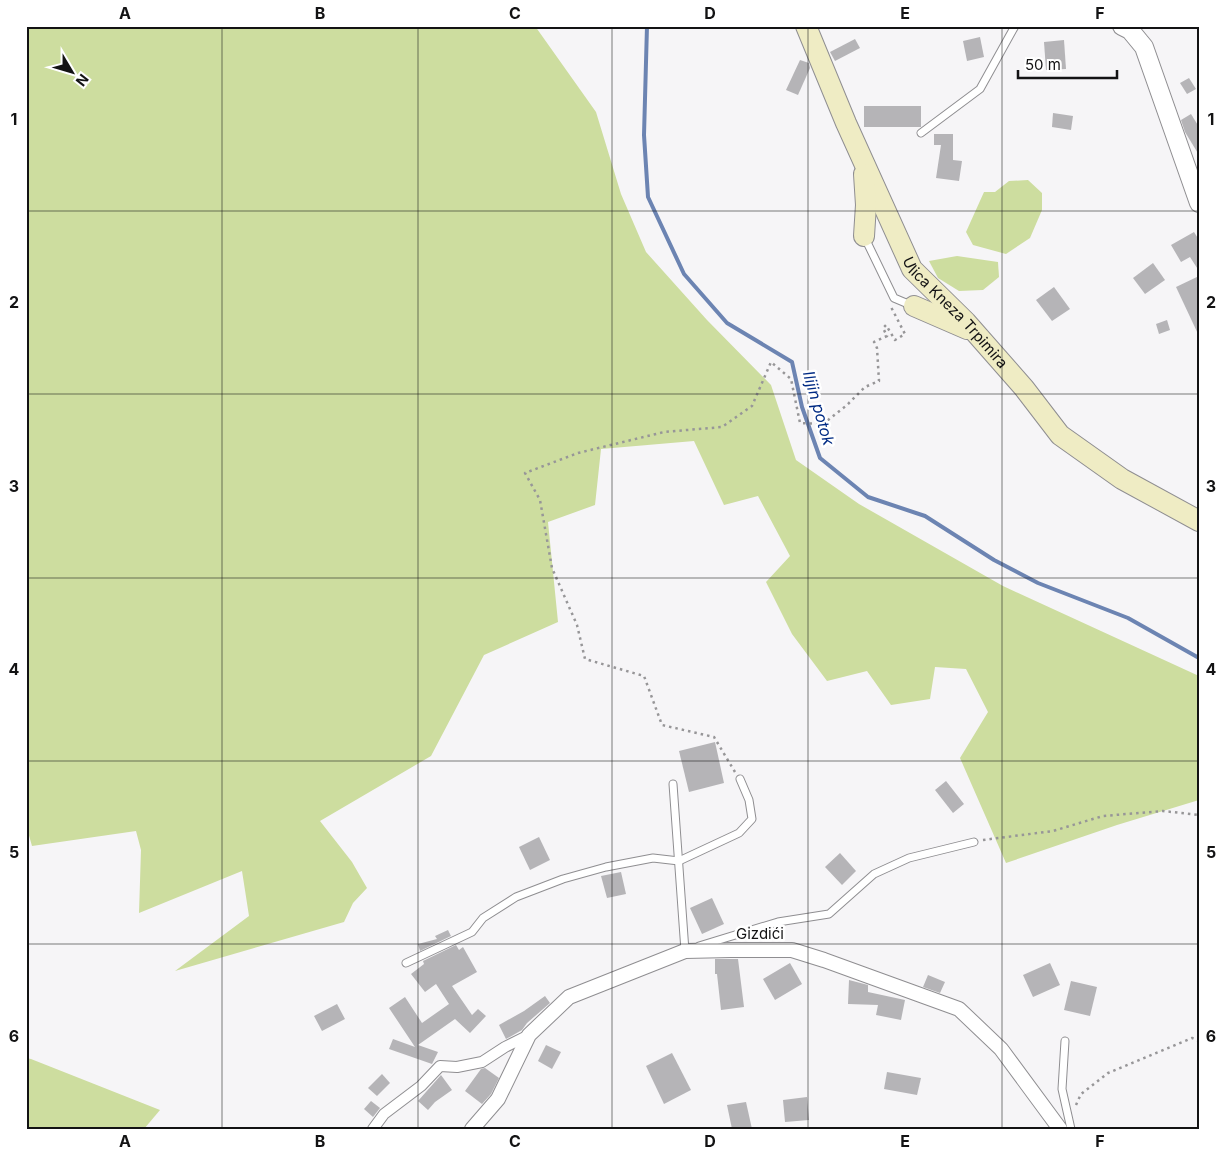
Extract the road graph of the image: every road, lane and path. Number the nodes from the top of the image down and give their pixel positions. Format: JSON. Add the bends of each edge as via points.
{"nodes":[{"id":1,"x":806,"y":26,"type":"edge"},
{"id":2,"x":1015,"y":26,"type":"edge"},
{"id":3,"x":1122,"y":26,"type":"edge"},
{"id":4,"x":921,"y":133,"type":"dead end"},
{"id":5,"x":863,"y":160,"type":"junction"},
{"id":6,"x":1199,"y":203,"type":"edge"},
{"id":7,"x":864,"y":236,"type":"joint"},
{"id":8,"x":894,"y":298,"type":"junction"},
{"id":9,"x":914,"y":306,"type":"joint"},
{"id":10,"x":976,"y":334,"type":"junction"},
{"id":11,"x":1199,"y":521,"type":"edge"},
{"id":12,"x":740,"y":779,"type":"joint"},
{"id":13,"x":673,"y":784,"type":"dead end"},
{"id":14,"x":1199,"y":815,"type":"edge"},
{"id":15,"x":974,"y":842,"type":"joint"},
{"id":16,"x":678,"y":861,"type":"junction"},
{"id":17,"x":685,"y":950,"type":"junction"},
{"id":18,"x":406,"y":963,"type":"dead end"},
{"id":19,"x":529,"y":1035,"type":"junction"},
{"id":20,"x":1065,"y":1041,"type":"dead end"},
{"id":21,"x":1199,"y":1041,"type":"edge"},
{"id":22,"x":1064,"y":1124,"type":"edge"},
{"id":23,"x":373,"y":1129,"type":"edge"},
{"id":24,"x":472,"y":1129,"type":"edge"},
{"id":25,"x":1071,"y":1129,"type":"edge"}],
"edges":[{"from":1,"to":5,"type":"main road","name":"Ulica Kneza Trpimira"},
{"from":2,"to":4,"type":"lane","via":[[980,89]]},
{"from":3,"to":6,"type":"street","via":[[1130,30],[1144,47]]},
{"from":5,"to":7,"type":"main road"},
{"from":5,"to":10,"type":"main road","name":"Ulica Kneza Trpimira","via":[[912,269]]},
{"from":7,"to":8,"type":"lane"},
{"from":8,"to":9,"type":"lane"},
{"from":8,"to":12,"type":"path","via":[[888,301],[905,334],[895,340],[886,325],[883,328],[887,336],[874,342],[878,381],[864,387],[823,424],[800,423],[791,379],[771,362],[752,406],[722,427],[664,432],[578,453],[525,473],[540,500],[552,568],[577,625],[585,659],[644,676],[662,725],[714,737]]},
{"from":9,"to":10,"type":"main road"},
{"from":10,"to":11,"type":"main road","name":"Ulica Kneza Trpimira","via":[[1060,435],[1122,479]]},
{"from":12,"to":16,"type":"lane","via":[[749,800],[752,820],[739,832]]},
{"from":13,"to":16,"type":"lane"},
{"from":14,"to":15,"type":"path","via":[[1163,811],[1104,816],[1053,831]]},
{"from":15,"to":17,"type":"lane","via":[[909,858],[874,874],[829,914],[778,922]]},
{"from":16,"to":17,"type":"lane"},
{"from":16,"to":18,"type":"lane","via":[[653,858],[606,866],[516,897],[483,918],[472,932]]},
{"from":17,"to":19,"type":"street","name":"Gizdići","via":[[569,997]]},
{"from":17,"to":22,"type":"street","name":"Gizdići","via":[[792,950],[960,1009],[1001,1049]]},
{"from":19,"to":23,"type":"street","via":[[482,1062],[457,1067],[440,1066],[421,1086],[384,1114]]},
{"from":19,"to":24,"type":"street","name":"Gizdići","via":[[498,1099]]},
{"from":20,"to":22,"type":"lane"},
{"from":21,"to":22,"type":"path","via":[[1192,1038],[1108,1072],[1081,1094]]},
{"from":22,"to":25,"type":"lane"}]}
